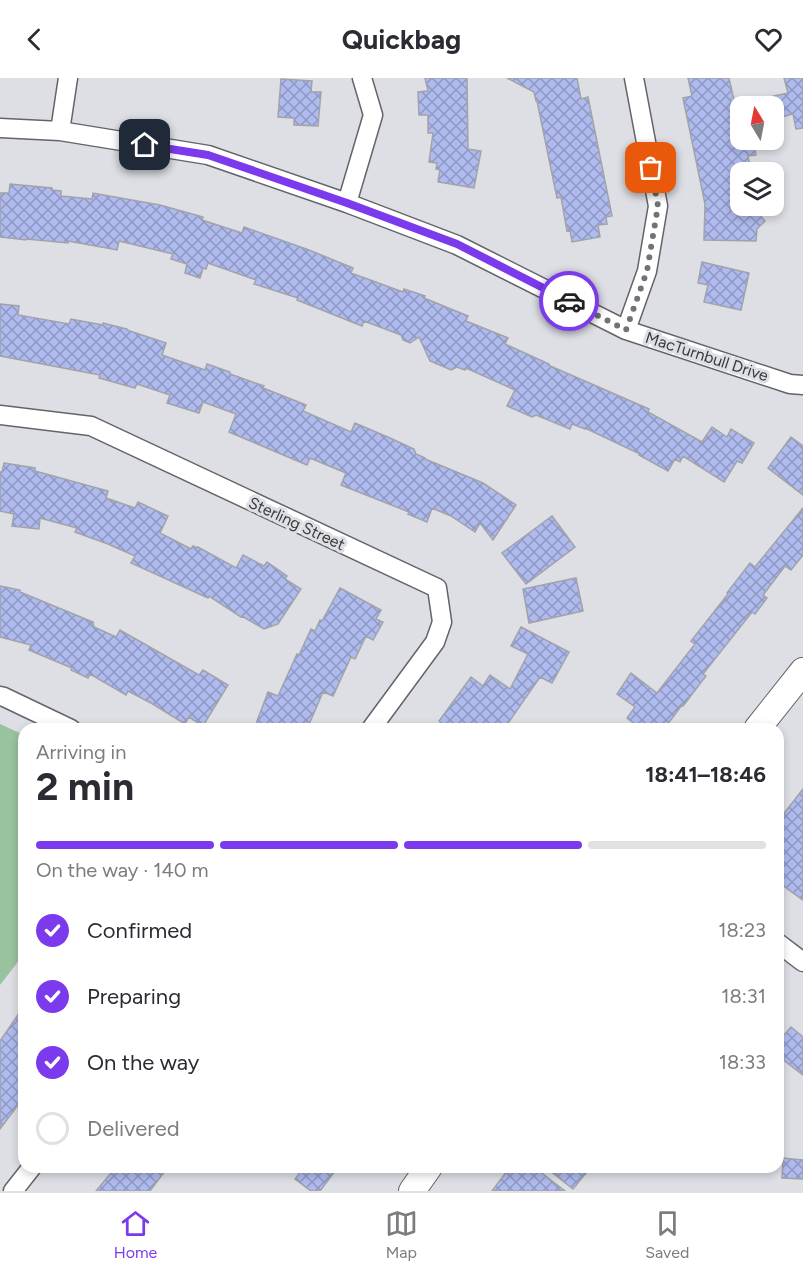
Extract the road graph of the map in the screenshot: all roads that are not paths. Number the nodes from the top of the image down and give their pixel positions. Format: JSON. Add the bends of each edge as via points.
{"nodes":[{"id":1,"x":68,"y":78,"type":"edge"},
{"id":2,"x":362,"y":78,"type":"edge"},
{"id":3,"x":634,"y":78,"type":"edge"},
{"id":4,"x":0,"y":128,"type":"edge"},
{"id":5,"x":60,"y":131,"type":"junction"},
{"id":6,"x":347,"y":203,"type":"junction"},
{"id":7,"x":626,"y":330,"type":"junction"},
{"id":8,"x":803,"y":385,"type":"edge"},
{"id":9,"x":0,"y":416,"type":"edge"},
{"id":10,"x":803,"y":671,"type":"edge"},
{"id":11,"x":0,"y":696,"type":"edge"},
{"id":12,"x":59,"y":723,"type":"edge"},
{"id":13,"x":375,"y":723,"type":"edge"},
{"id":14,"x":762,"y":723,"type":"edge"},
{"id":15,"x":784,"y":948,"type":"edge"},
{"id":16,"x":803,"y":962,"type":"edge"},
{"id":17,"x":27,"y":1173,"type":"edge"},
{"id":18,"x":425,"y":1173,"type":"edge"},
{"id":19,"x":13,"y":1191,"type":"edge"},
{"id":20,"x":412,"y":1191,"type":"edge"}],
"edges":[{"from":1,"to":5,"type":"street"},
{"from":2,"to":6,"type":"street","via":[[373,115]]},
{"from":3,"to":7,"type":"street","via":[[658,206],[647,271]]},
{"from":4,"to":5,"type":"street","name":"MacTurnbull Drive"},
{"from":5,"to":6,"type":"street","name":"MacTurnbull Drive","via":[[208,155]]},
{"from":6,"to":7,"type":"street","name":"MacTurnbull Drive","via":[[457,244]]},
{"from":7,"to":8,"type":"street","name":"MacTurnbull Drive"},
{"from":9,"to":13,"type":"street","name":"Sterling Street","via":[[91,426],[437,588],[442,622],[435,642]]},
{"from":10,"to":14,"type":"main road"},
{"from":11,"to":12,"type":"street"},
{"from":15,"to":16,"type":"street"},
{"from":17,"to":19,"type":"street"},
{"from":18,"to":20,"type":"main road"}]}
